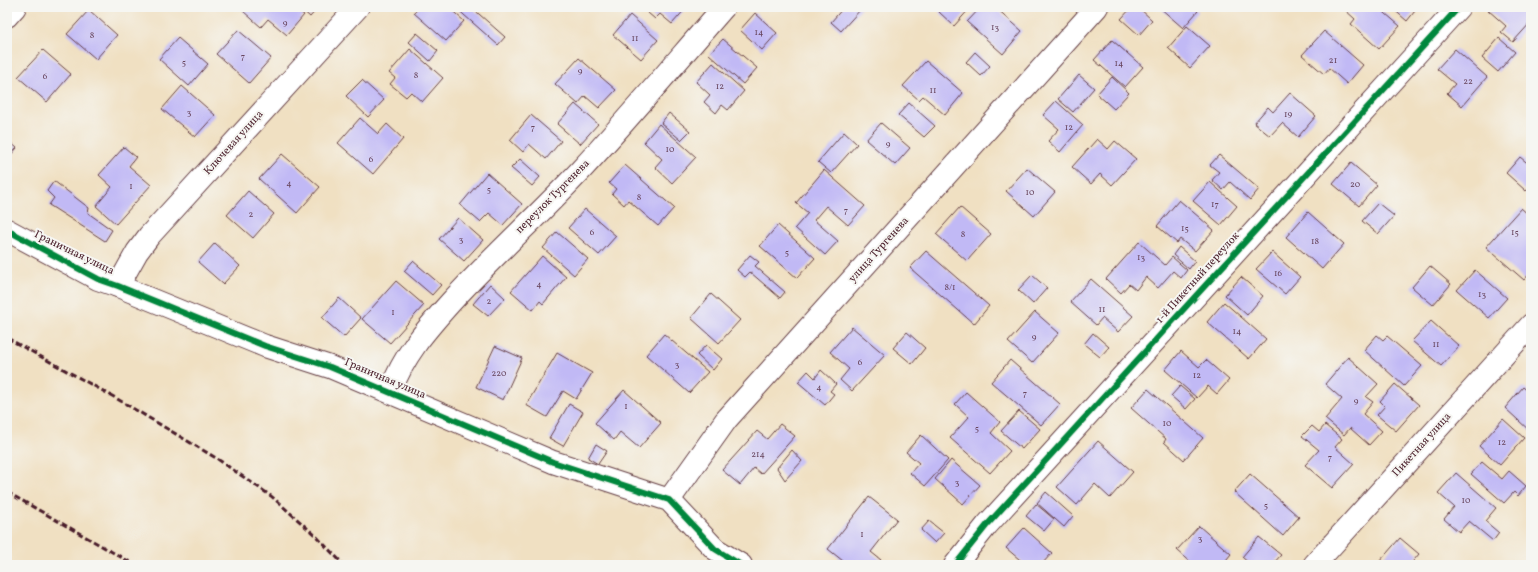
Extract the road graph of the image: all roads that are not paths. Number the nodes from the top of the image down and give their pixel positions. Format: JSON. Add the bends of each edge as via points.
{"nodes":[{"id":1,"x":15,"y":7,"type":"edge"},
{"id":2,"x":358,"y":7,"type":"edge"},
{"id":3,"x":724,"y":7,"type":"edge"},
{"id":4,"x":1097,"y":7,"type":"edge"},
{"id":5,"x":1459,"y":7,"type":"edge"},
{"id":6,"x":7,"y":16,"type":"edge"},
{"id":7,"x":7,"y":230,"type":"edge"},
{"id":8,"x":118,"y":286,"type":"junction"},
{"id":9,"x":1531,"y":325,"type":"edge"},
{"id":10,"x":390,"y":392,"type":"junction"},
{"id":11,"x":668,"y":500,"type":"junction"},
{"id":12,"x":741,"y":565,"type":"edge"},
{"id":13,"x":955,"y":565,"type":"edge"},
{"id":14,"x":1314,"y":565,"type":"edge"}],
"edges":[{"from":1,"to":6,"type":"street"},
{"from":2,"to":8,"type":"street","name":"Ключевая улица","via":[[149,236]]},
{"from":3,"to":10,"type":"street","name":"переулок Тургенева","via":[[579,172],[472,278],[432,323],[414,345]]},
{"from":4,"to":11,"type":"street","name":"улица Тургенева","via":[[726,420]]},
{"from":5,"to":13,"type":"street","name":"1-й Пикетный переулок","via":[[987,525]]},
{"from":7,"to":8,"type":"street","name":"Граничная улица","via":[[98,279]]},
{"from":8,"to":10,"type":"street","name":"Граничная улица","via":[[265,346],[330,367]]},
{"from":9,"to":14,"type":"street","name":"Пикетная улица"},
{"from":10,"to":11,"type":"street","name":"Граничная улица","via":[[553,462]]},
{"from":11,"to":12,"type":"street","name":"Граничная улица","via":[[715,549]]}]}
